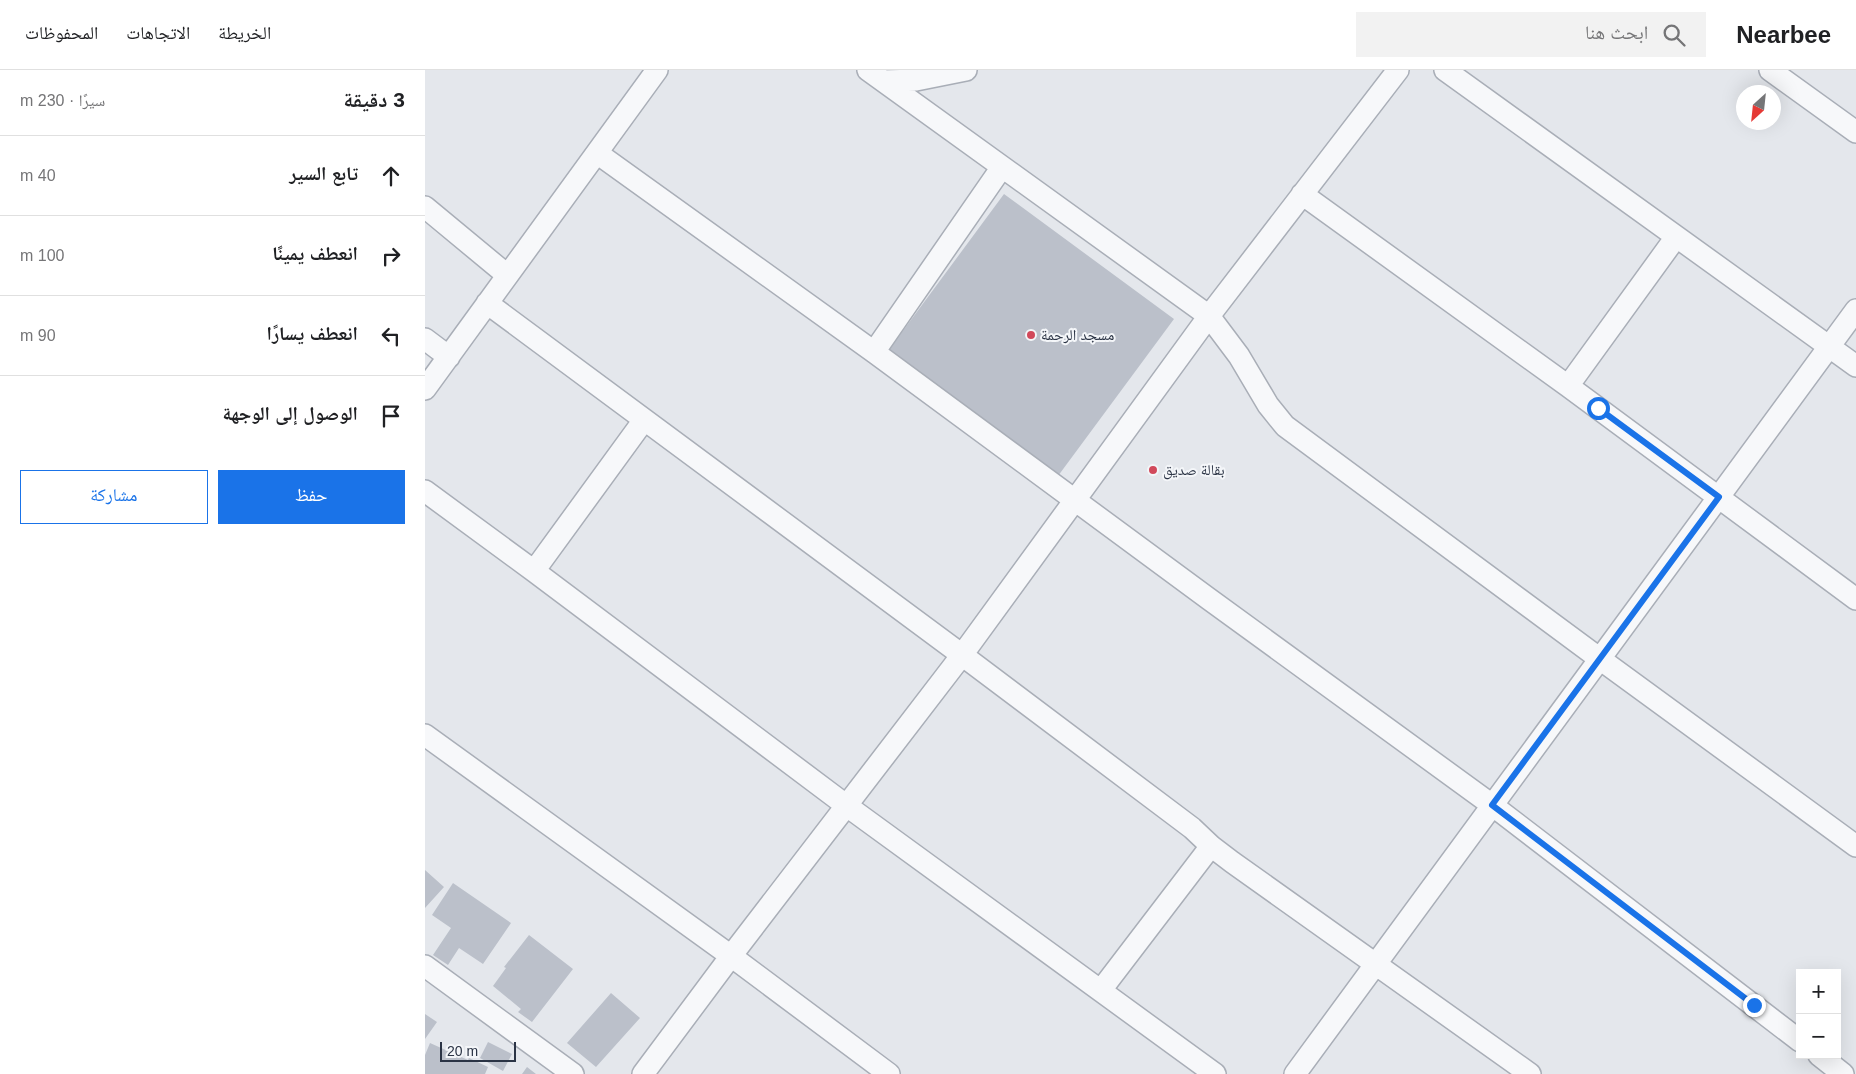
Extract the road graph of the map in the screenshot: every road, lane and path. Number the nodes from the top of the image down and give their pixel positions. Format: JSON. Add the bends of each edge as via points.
{"nodes":[{"id":1,"x":657,"y":70,"type":"edge"},
{"id":2,"x":966,"y":70,"type":"edge"},
{"id":3,"x":1398,"y":70,"type":"edge"},
{"id":4,"x":1445,"y":70,"type":"edge"},
{"id":5,"x":1770,"y":70,"type":"edge"},
{"id":6,"x":876,"y":76,"type":"edge"},
{"id":7,"x":1856,"y":132,"type":"edge"},
{"id":8,"x":597,"y":153,"type":"junction"},
{"id":9,"x":1002,"y":167,"type":"junction"},
{"id":10,"x":1302,"y":194,"type":"junction"},
{"id":11,"x":425,"y":207,"type":"edge"},
{"id":12,"x":1676,"y":237,"type":"junction"},
{"id":13,"x":507,"y":274,"type":"junction"},
{"id":14,"x":487,"y":304,"type":"junction"},
{"id":15,"x":1856,"y":310,"type":"edge"},
{"id":16,"x":1209,"y":316,"type":"junction"},
{"id":17,"x":425,"y":339,"type":"edge"},
{"id":18,"x":1829,"y":346,"type":"junction"},
{"id":19,"x":874,"y":352,"type":"junction"},
{"id":20,"x":449,"y":357,"type":"junction"},
{"id":21,"x":1856,"y":366,"type":"edge"},
{"id":22,"x":1568,"y":386,"type":"junction"},
{"id":23,"x":425,"y":389,"type":"edge"},
{"id":24,"x":644,"y":420,"type":"junction"},
{"id":25,"x":425,"y":491,"type":"edge"},
{"id":26,"x":1719,"y":497,"type":"junction"},
{"id":27,"x":1075,"y":500,"type":"junction"},
{"id":28,"x":534,"y":571,"type":"junction"},
{"id":29,"x":1856,"y":599,"type":"edge"},
{"id":30,"x":963,"y":655,"type":"junction"},
{"id":31,"x":1600,"y":659,"type":"junction"},
{"id":32,"x":425,"y":735,"type":"edge"},
{"id":33,"x":1492,"y":805,"type":"junction"},
{"id":34,"x":847,"y":806,"type":"junction"},
{"id":35,"x":1211,"y":846,"type":"junction"},
{"id":36,"x":1856,"y":846,"type":"edge"},
{"id":37,"x":731,"y":956,"type":"junction"},
{"id":38,"x":1375,"y":964,"type":"junction"},
{"id":39,"x":425,"y":966,"type":"edge"},
{"id":40,"x":1101,"y":990,"type":"junction"},
{"id":41,"x":1796,"y":1038,"type":"edge"},
{"id":42,"x":1824,"y":1059,"type":"edge"},
{"id":43,"x":573,"y":1074,"type":"edge"},
{"id":44,"x":643,"y":1074,"type":"edge"},
{"id":45,"x":889,"y":1074,"type":"edge"},
{"id":46,"x":1215,"y":1074,"type":"edge"},
{"id":47,"x":1295,"y":1074,"type":"edge"},
{"id":48,"x":1530,"y":1074,"type":"edge"},
{"id":49,"x":1843,"y":1074,"type":"edge"}],
"edges":[{"from":1,"to":8,"type":"street"},
{"from":2,"to":6,"type":"street","via":[[916,80]]},
{"from":3,"to":10,"type":"street"},
{"from":4,"to":12,"type":"street"},
{"from":5,"to":7,"type":"street"},
{"from":6,"to":9,"type":"street"},
{"from":8,"to":13,"type":"street"},
{"from":8,"to":19,"type":"street"},
{"from":9,"to":16,"type":"street"},
{"from":9,"to":19,"type":"street"},
{"from":10,"to":16,"type":"street"},
{"from":10,"to":22,"type":"street"},
{"from":11,"to":13,"type":"street"},
{"from":12,"to":18,"type":"street"},
{"from":12,"to":22,"type":"street"},
{"from":13,"to":14,"type":"street"},
{"from":14,"to":20,"type":"street"},
{"from":14,"to":24,"type":"street"},
{"from":15,"to":18,"type":"street"},
{"from":16,"to":27,"type":"street"},
{"from":16,"to":31,"type":"street","via":[[1285,426]]},
{"from":17,"to":20,"type":"street"},
{"from":18,"to":21,"type":"street"},
{"from":18,"to":26,"type":"street"},
{"from":19,"to":27,"type":"street"},
{"from":20,"to":23,"type":"street"},
{"from":22,"to":26,"type":"street"},
{"from":24,"to":28,"type":"street"},
{"from":24,"to":30,"type":"street"},
{"from":25,"to":28,"type":"street"},
{"from":26,"to":29,"type":"street"},
{"from":26,"to":31,"type":"street"},
{"from":27,"to":30,"type":"street"},
{"from":27,"to":33,"type":"street"},
{"from":28,"to":34,"type":"street"},
{"from":30,"to":34,"type":"street"},
{"from":30,"to":35,"type":"street","via":[[1192,828]]},
{"from":31,"to":33,"type":"street"},
{"from":31,"to":36,"type":"street"},
{"from":32,"to":37,"type":"street"},
{"from":33,"to":38,"type":"street"},
{"from":33,"to":41,"type":"street"},
{"from":34,"to":37,"type":"street"},
{"from":34,"to":40,"type":"street"},
{"from":35,"to":38,"type":"street"},
{"from":35,"to":40,"type":"street"},
{"from":37,"to":44,"type":"street"},
{"from":37,"to":45,"type":"street"},
{"from":38,"to":47,"type":"street"},
{"from":38,"to":48,"type":"street"},
{"from":39,"to":43,"type":"street"},
{"from":40,"to":46,"type":"street"},
{"from":42,"to":49,"type":"street"}]}
